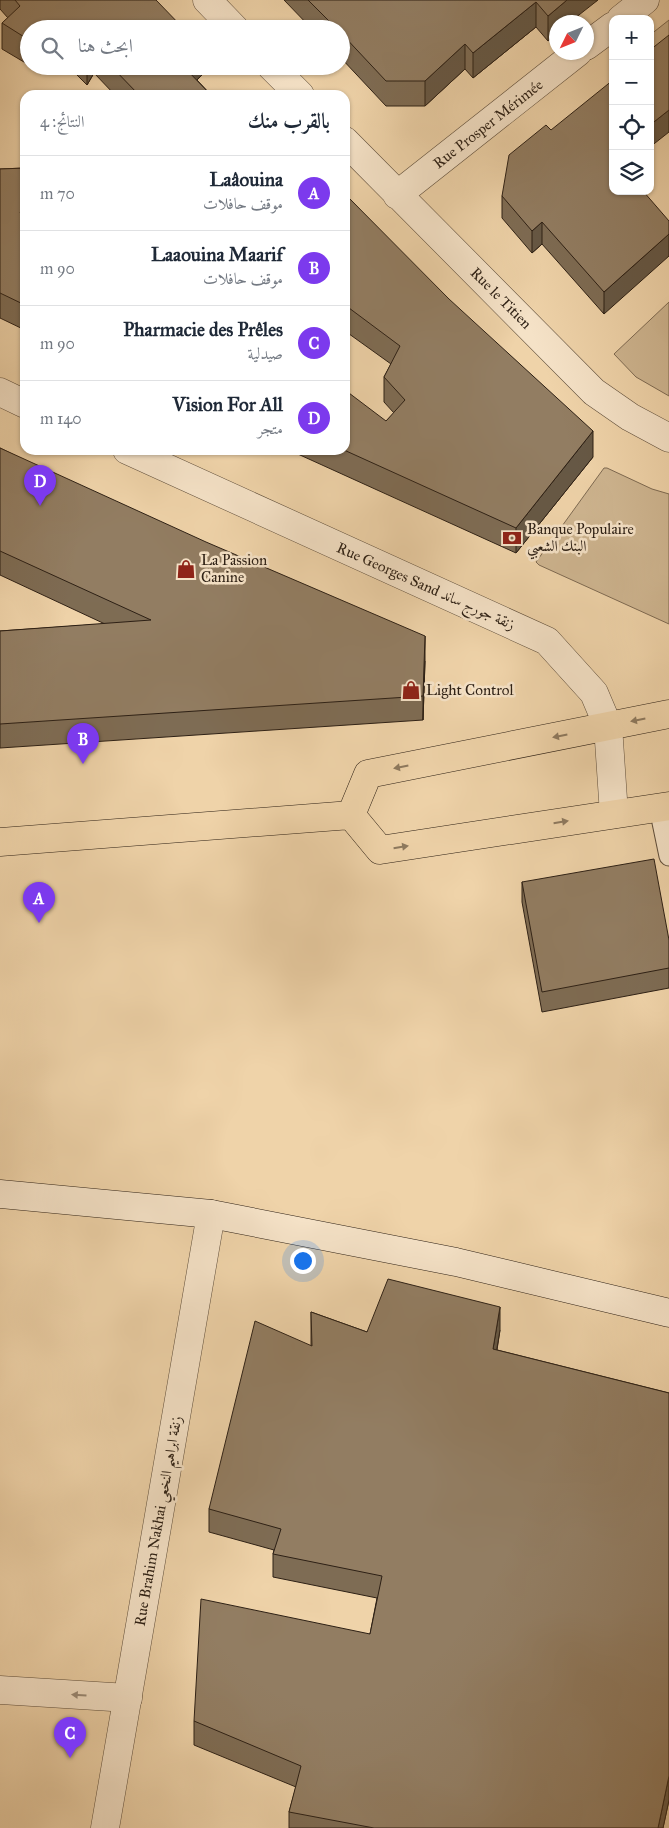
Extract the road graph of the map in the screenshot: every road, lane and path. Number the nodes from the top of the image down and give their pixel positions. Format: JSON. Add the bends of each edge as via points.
{"nodes":[{"id":1,"x":207,"y":0,"type":"edge"},
{"id":2,"x":645,"y":0,"type":"edge"},
{"id":3,"x":627,"y":15,"type":"edge"},
{"id":4,"x":226,"y":20,"type":"edge"},
{"id":5,"x":609,"y":29,"type":"edge"},
{"id":6,"x":594,"y":40,"type":"edge"},
{"id":7,"x":568,"y":60,"type":"edge"},
{"id":8,"x":281,"y":75,"type":"edge"},
{"id":9,"x":295,"y":90,"type":"edge"},
{"id":10,"x":350,"y":146,"type":"edge"},
{"id":11,"x":397,"y":195,"type":"junction"},
{"id":12,"x":0,"y":392,"type":"edge"},
{"id":13,"x":20,"y":402,"type":"edge"},
{"id":14,"x":669,"y":438,"type":"edge"},
{"id":15,"x":138,"y":455,"type":"edge"},
{"id":16,"x":669,"y":714,"type":"edge"},
{"id":17,"x":608,"y":726,"type":"junction"},
{"id":18,"x":664,"y":807,"type":"edge"},
{"id":19,"x":614,"y":814,"type":"junction"},
{"id":20,"x":351,"y":815,"type":"junction"},
{"id":21,"x":0,"y":842,"type":"edge"},
{"id":22,"x":669,"y":856,"type":"edge"},
{"id":23,"x":0,"y":1194,"type":"edge"},
{"id":24,"x":211,"y":1214,"type":"junction"},
{"id":25,"x":669,"y":1313,"type":"edge"},
{"id":26,"x":0,"y":1690,"type":"edge"},
{"id":27,"x":128,"y":1698,"type":"junction"},
{"id":28,"x":105,"y":1828,"type":"edge"}],
"edges":[{"from":1,"to":4,"type":"street"},
{"from":2,"to":3,"type":"street"},
{"from":5,"to":6,"type":"street"},
{"from":7,"to":11,"type":"street","name":"Rue Prosper Mérimée"},
{"from":8,"to":9,"type":"street"},
{"from":10,"to":11,"type":"street","name":"Rue le Titien"},
{"from":11,"to":14,"type":"street","name":"Rue le Titien","via":[[594,392]]},
{"from":12,"to":13,"type":"street"},
{"from":15,"to":17,"type":"street","name":"Rue Georges Sand زنقة جورج ساند","via":[[547,641],[594,692]]},
{"from":16,"to":17,"type":"main road","one_way":true},
{"from":17,"to":19,"type":"street","name":"Rue Georges Sand زنقة جورج ساند"},
{"from":17,"to":20,"type":"main road","one_way":true,"via":[[368,774]]},
{"from":18,"to":19,"type":"main road"},
{"from":18,"to":22,"type":"lane"},
{"from":20,"to":19,"type":"main road","one_way":true,"via":[[380,850]]},
{"from":20,"to":21,"type":"main road"},
{"from":23,"to":24,"type":"street"},
{"from":24,"to":25,"type":"street","via":[[456,1262]]},
{"from":24,"to":27,"type":"street","name":"Rue Brahim Nakhai زنقة ابراهيم النخعي"},
{"from":27,"to":26,"type":"street","one_way":true},
{"from":27,"to":28,"type":"street","name":"Rue Brahim Nakhai زنقة ابراهيم النخعي"}]}
